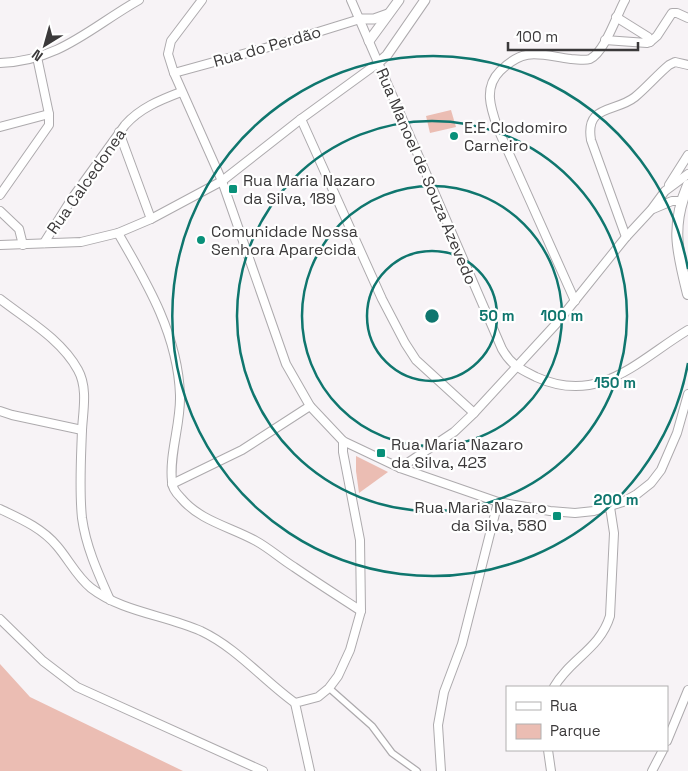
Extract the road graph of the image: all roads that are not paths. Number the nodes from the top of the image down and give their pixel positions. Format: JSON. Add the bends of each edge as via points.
{"nodes":[{"id":1,"x":139,"y":0,"type":"edge"},
{"id":2,"x":202,"y":0,"type":"edge"},
{"id":3,"x":351,"y":0,"type":"edge"},
{"id":4,"x":399,"y":0,"type":"edge"},
{"id":5,"x":425,"y":0,"type":"edge"},
{"id":6,"x":625,"y":0,"type":"edge"},
{"id":7,"x":388,"y":14,"type":"junction"},
{"id":8,"x":616,"y":17,"type":"junction"},
{"id":9,"x":688,"y":18,"type":"edge"},
{"id":10,"x":360,"y":19,"type":"junction"},
{"id":11,"x":605,"y":40,"type":"junction"},
{"id":12,"x":369,"y":41,"type":"junction"},
{"id":13,"x":650,"y":42,"type":"junction"},
{"id":14,"x":37,"y":57,"type":"junction"},
{"id":15,"x":0,"y":63,"type":"edge"},
{"id":16,"x":378,"y":63,"type":"junction"},
{"id":17,"x":688,"y":65,"type":"edge"},
{"id":18,"x":174,"y":73,"type":"junction"},
{"id":19,"x":181,"y":92,"type":"junction"},
{"id":20,"x":49,"y":114,"type":"junction"},
{"id":21,"x":301,"y":119,"type":"junction"},
{"id":22,"x":0,"y":127,"type":"edge"},
{"id":23,"x":119,"y":132,"type":"junction"},
{"id":24,"x":688,"y":155,"type":"edge"},
{"id":25,"x":688,"y":174,"type":"edge"},
{"id":26,"x":222,"y":181,"type":"junction"},
{"id":27,"x":688,"y":185,"type":"edge"},
{"id":28,"x":665,"y":191,"type":"junction"},
{"id":29,"x":0,"y":195,"type":"edge"},
{"id":30,"x":681,"y":201,"type":"junction"},
{"id":31,"x":651,"y":210,"type":"junction"},
{"id":32,"x":0,"y":211,"type":"edge"},
{"id":33,"x":151,"y":219,"type":"junction"},
{"id":34,"x":118,"y":233,"type":"junction"},
{"id":35,"x":626,"y":237,"type":"junction"},
{"id":36,"x":44,"y":243,"type":"junction"},
{"id":37,"x":0,"y":245,"type":"edge"},
{"id":38,"x":23,"y":245,"type":"junction"},
{"id":39,"x":687,"y":284,"type":"edge"},
{"id":40,"x":688,"y":294,"type":"edge"},
{"id":41,"x":0,"y":299,"type":"edge"},
{"id":42,"x":575,"y":301,"type":"junction"},
{"id":43,"x":688,"y":330,"type":"edge"},
{"id":44,"x":516,"y":367,"type":"junction"},
{"id":45,"x":688,"y":394,"type":"edge"},
{"id":46,"x":310,"y":406,"type":"junction"},
{"id":47,"x":0,"y":411,"type":"edge"},
{"id":48,"x":474,"y":413,"type":"junction"},
{"id":49,"x":82,"y":430,"type":"junction"},
{"id":50,"x":343,"y":441,"type":"junction"},
{"id":51,"x":400,"y":468,"type":"junction"},
{"id":52,"x":172,"y":484,"type":"junction"},
{"id":53,"x":498,"y":502,"type":"junction"},
{"id":54,"x":610,"y":507,"type":"junction"},
{"id":55,"x":0,"y":509,"type":"edge"},
{"id":56,"x":110,"y":600,"type":"junction"},
{"id":57,"x":361,"y":611,"type":"junction"},
{"id":58,"x":0,"y":619,"type":"edge"},
{"id":59,"x":555,"y":686,"type":"edge"},
{"id":60,"x":329,"y":688,"type":"junction"},
{"id":61,"x":688,"y":690,"type":"edge"},
{"id":62,"x":295,"y":703,"type":"junction"},
{"id":63,"x":668,"y":740,"type":"edge"},
{"id":64,"x":548,"y":751,"type":"edge"},
{"id":65,"x":662,"y":751,"type":"edge"},
{"id":66,"x":263,"y":771,"type":"edge"},
{"id":67,"x":310,"y":771,"type":"edge"},
{"id":68,"x":416,"y":771,"type":"edge"},
{"id":69,"x":441,"y":771,"type":"edge"},
{"id":70,"x":551,"y":771,"type":"edge"},
{"id":71,"x":652,"y":771,"type":"edge"}],
"edges":[{"from":1,"to":14,"type":"street","via":[[71,44]]},
{"from":2,"to":18,"type":"street","via":[[171,41],[168,54]]},
{"from":3,"to":10,"type":"street","name":"Rua Manoel de Souza Azevedo"},
{"from":4,"to":7,"type":"street"},
{"from":5,"to":16,"type":"street"},
{"from":6,"to":8,"type":"street"},
{"from":7,"to":10,"type":"street"},
{"from":7,"to":12,"type":"street"},
{"from":8,"to":11,"type":"street"},
{"from":8,"to":13,"type":"street","via":[[648,37]]},
{"from":9,"to":13,"type":"street","via":[[672,14]]},
{"from":10,"to":12,"type":"street","name":"Rua Manoel de Souza Azevedo"},
{"from":10,"to":18,"type":"street","name":"Rua do Perdão"},
{"from":11,"to":13,"type":"street"},
{"from":11,"to":42,"type":"street","via":[[598,52],[588,59],[526,54],[498,73],[490,90],[490,107],[498,129]]},
{"from":12,"to":16,"type":"street","name":"Rua Manoel de Souza Azevedo"},
{"from":14,"to":15,"type":"street"},
{"from":14,"to":20,"type":"street"},
{"from":16,"to":21,"type":"street"},
{"from":16,"to":44,"type":"street","name":"Rua Manoel de Souza Azevedo","via":[[498,341]]},
{"from":17,"to":35,"type":"street","via":[[675,62],[669,65],[635,97],[596,114],[591,120],[591,140]]},
{"from":18,"to":19,"type":"street"},
{"from":19,"to":23,"type":"street","name":"Rua Calcedonea","via":[[159,100],[133,116]]},
{"from":19,"to":26,"type":"street"},
{"from":20,"to":22,"type":"street"},
{"from":20,"to":29,"type":"street","via":[[47,129]]},
{"from":21,"to":26,"type":"street"},
{"from":21,"to":48,"type":"street","via":[[405,343],[416,360]]},
{"from":23,"to":33,"type":"street"},
{"from":23,"to":36,"type":"street","name":"Rua Calcedonea"},
{"from":24,"to":28,"type":"street"},
{"from":25,"to":28,"type":"street"},
{"from":26,"to":33,"type":"street"},
{"from":26,"to":46,"type":"street","via":[[286,364]]},
{"from":27,"to":30,"type":"main road"},
{"from":28,"to":31,"type":"street"},
{"from":30,"to":31,"type":"street","via":[[672,200]]},
{"from":30,"to":39,"type":"main road","via":[[677,244]]},
{"from":31,"to":35,"type":"street"},
{"from":32,"to":38,"type":"street","via":[[19,229]]},
{"from":33,"to":34,"type":"street"},
{"from":34,"to":36,"type":"street","via":[[81,242]]},
{"from":34,"to":52,"type":"street","via":[[161,314],[176,365],[180,413]]},
{"from":35,"to":42,"type":"street"},
{"from":36,"to":38,"type":"street"},
{"from":37,"to":38,"type":"street"},
{"from":39,"to":40,"type":"main road"},
{"from":41,"to":49,"type":"street","via":[[45,333],[70,357],[80,372],[84,392]]},
{"from":42,"to":44,"type":"street"},
{"from":43,"to":44,"type":"street","name":"Rua Manoel de Souza Azevedo","via":[[624,374],[605,382],[566,385],[544,380]]},
{"from":44,"to":48,"type":"street"},
{"from":45,"to":54,"type":"street","via":[[677,433],[660,470],[637,494]]},
{"from":46,"to":50,"type":"street"},
{"from":46,"to":52,"type":"street","via":[[242,450]]},
{"from":47,"to":49,"type":"street"},
{"from":48,"to":51,"type":"street","via":[[454,432]]},
{"from":49,"to":56,"type":"street","via":[[82,517],[92,559]]},
{"from":50,"to":51,"type":"street"},
{"from":50,"to":57,"type":"street","via":[[360,540]]},
{"from":51,"to":53,"type":"street"},
{"from":52,"to":57,"type":"street","via":[[181,498],[197,512],[256,541]]},
{"from":53,"to":54,"type":"street","via":[[550,511],[594,511]]},
{"from":53,"to":69,"type":"street","via":[[462,644],[442,699],[438,724]]},
{"from":54,"to":59,"type":"street","via":[[614,534],[610,616],[597,642]]},
{"from":55,"to":56,"type":"street","via":[[34,525],[57,546],[90,587]]},
{"from":56,"to":62,"type":"street","via":[[203,632],[238,655]]},
{"from":57,"to":60,"type":"street","via":[[350,650]]},
{"from":58,"to":66,"type":"street","via":[[43,662],[77,687]]},
{"from":60,"to":62,"type":"street","via":[[318,696]]},
{"from":60,"to":68,"type":"street","via":[[372,726],[392,753]]},
{"from":61,"to":63,"type":"street"},
{"from":62,"to":67,"type":"street"},
{"from":64,"to":70,"type":"street"},
{"from":65,"to":71,"type":"street"}]}
